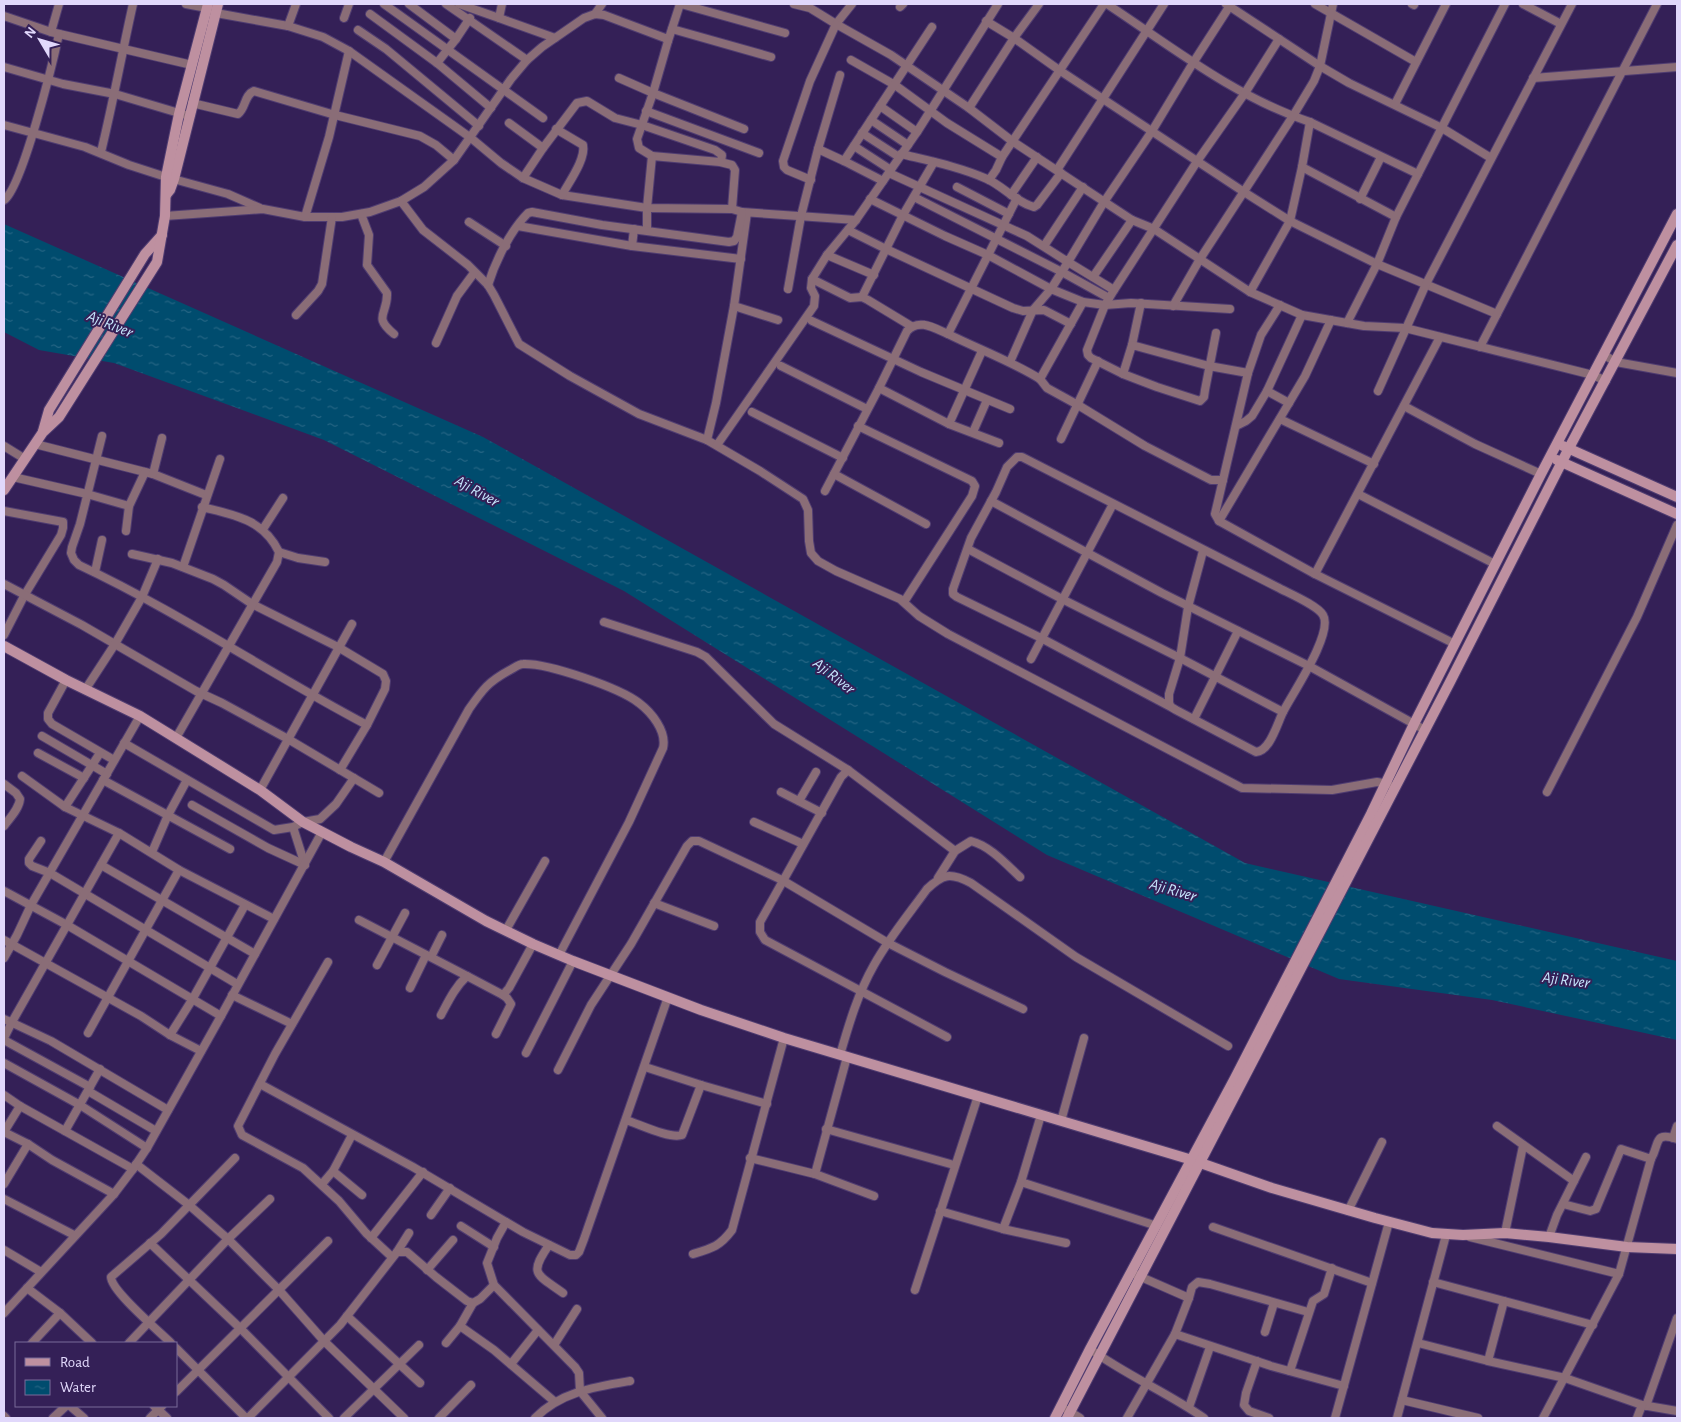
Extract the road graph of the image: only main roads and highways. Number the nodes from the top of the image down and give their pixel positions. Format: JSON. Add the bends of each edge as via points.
{"nodes":[{"id":1,"x":212,"y":7,"type":"edge"},
{"id":2,"x":184,"y":115,"type":"junction"},
{"id":3,"x":1677,"y":214,"type":"edge"},
{"id":4,"x":162,"y":234,"type":"junction"},
{"id":5,"x":1677,"y":245,"type":"edge"},
{"id":6,"x":43,"y":432,"type":"junction"},
{"id":7,"x":1558,"y":443,"type":"junction"},
{"id":8,"x":1569,"y":448,"type":"junction"},
{"id":9,"x":1550,"y":456,"type":"junction"},
{"id":10,"x":1562,"y":462,"type":"junction"},
{"id":11,"x":4,"y":490,"type":"edge"},
{"id":12,"x":1677,"y":497,"type":"edge"},
{"id":13,"x":1677,"y":514,"type":"edge"},
{"id":14,"x":1462,"y":630,"type":"junction"},
{"id":15,"x":1474,"y":636,"type":"junction"},
{"id":16,"x":4,"y":646,"type":"edge"},
{"id":17,"x":1390,"y":785,"type":"junction"},
{"id":18,"x":1196,"y":1161,"type":"junction"},
{"id":19,"x":1677,"y":1248,"type":"edge"},
{"id":20,"x":1137,"y":1275,"type":"junction"},
{"id":21,"x":1066,"y":1412,"type":"edge"},
{"id":22,"x":1055,"y":1418,"type":"edge"}],
"edges":[{"from":1,"to":2,"type":"main road","via":[[192,65]]},
{"from":1,"to":2,"type":"main road","via":[[192,103]]},
{"from":2,"to":4,"type":"main road","via":[[170,190],[166,195]]},
{"from":3,"to":7,"type":"main road"},
{"from":4,"to":6,"type":"main road","via":[[145,254],[49,410]]},
{"from":4,"to":6,"type":"main road","via":[[157,262],[59,417]]},
{"from":5,"to":8,"type":"main road"},
{"from":6,"to":11,"type":"main road"},
{"from":7,"to":8,"type":"main road"},
{"from":7,"to":9,"type":"main road"},
{"from":8,"to":10,"type":"main road"},
{"from":8,"to":12,"type":"main road"},
{"from":9,"to":10,"type":"main road"},
{"from":9,"to":14,"type":"main road"},
{"from":10,"to":13,"type":"main road"},
{"from":10,"to":15,"type":"main road"},
{"from":14,"to":15,"type":"main road"},
{"from":14,"to":17,"type":"main road","via":[[1414,724]]},
{"from":15,"to":17,"type":"main road","via":[[1425,730]]},
{"from":16,"to":18,"type":"main road","via":[[140,716],[260,790],[303,822],[384,862],[533,944],[784,1038]]},
{"from":17,"to":18,"type":"main road"},
{"from":18,"to":19,"type":"main road","via":[[1272,1188],[1432,1233],[1504,1233],[1627,1247]]},
{"from":18,"to":20,"type":"main road"},
{"from":18,"to":20,"type":"main road","via":[[1157,1226]]},
{"from":20,"to":21,"type":"main road","via":[[1100,1356]]},
{"from":20,"to":21,"type":"main road","via":[[1090,1349]]},
{"from":21,"to":22,"type":"main road"}]}
